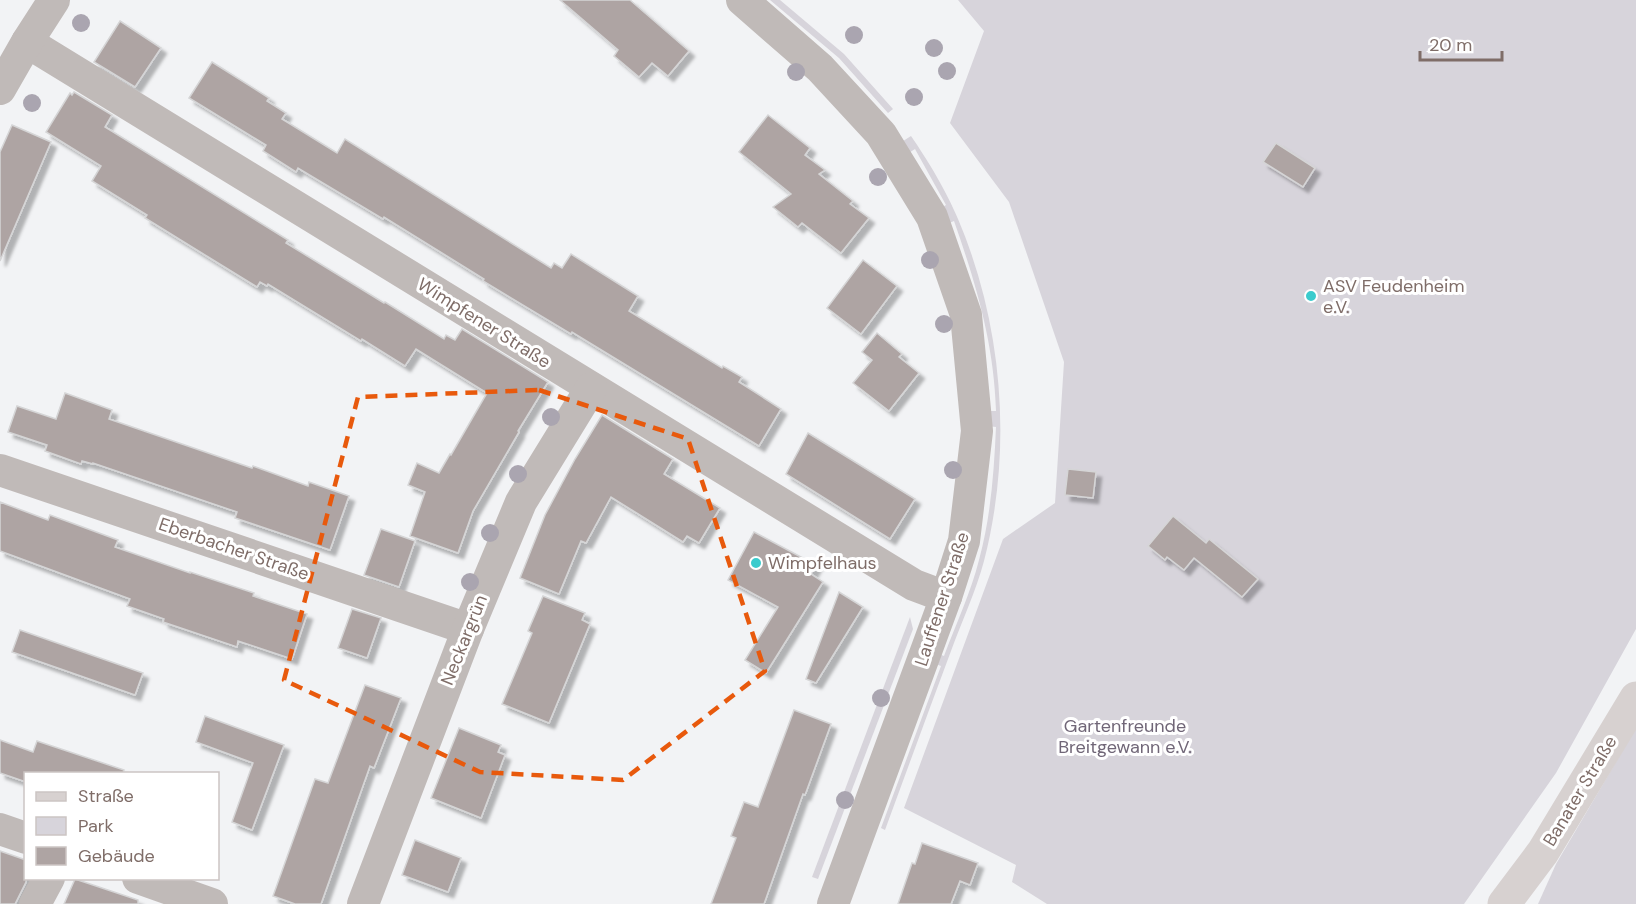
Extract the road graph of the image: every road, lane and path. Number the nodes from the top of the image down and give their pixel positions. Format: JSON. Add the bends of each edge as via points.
{"nodes":[{"id":1,"x":54,"y":0,"type":"edge"},
{"id":2,"x":742,"y":0,"type":"edge"},
{"id":3,"x":27,"y":42,"type":"junction"},
{"id":4,"x":0,"y":89,"type":"edge"},
{"id":5,"x":591,"y":388,"type":"junction"},
{"id":6,"x":0,"y":470,"type":"edge"},
{"id":7,"x":945,"y":597,"type":"junction"},
{"id":8,"x":468,"y":629,"type":"junction"},
{"id":9,"x":1636,"y":698,"type":"edge"},
{"id":10,"x":0,"y":828,"type":"edge"},
{"id":11,"x":24,"y":837,"type":"edge"},
{"id":12,"x":1543,"y":852,"type":"junction"},
{"id":13,"x":48,"y":880,"type":"edge"},
{"id":14,"x":141,"y":880,"type":"edge"},
{"id":15,"x":35,"y":904,"type":"edge"},
{"id":16,"x":212,"y":904,"type":"edge"},
{"id":17,"x":363,"y":904,"type":"edge"},
{"id":18,"x":833,"y":904,"type":"edge"},
{"id":19,"x":1504,"y":904,"type":"edge"},
{"id":20,"x":1522,"y":904,"type":"edge"}],
"edges":[{"from":1,"to":3,"type":"street"},
{"from":2,"to":7,"type":"street","name":"Lauffener Straße","via":[[820,68],[881,134],[932,217],[966,315],[977,431],[964,542]]},
{"from":3,"to":4,"type":"street"},
{"from":3,"to":5,"type":"street","name":"Wimpfener Straße"},
{"from":5,"to":7,"type":"street","name":"Wimpfener Straße","via":[[914,585]]},
{"from":5,"to":8,"type":"street","name":"Neckargrün","via":[[521,502]]},
{"from":6,"to":8,"type":"street","name":"Eberbacher Straße"},
{"from":7,"to":18,"type":"street","name":"Lauffener Straße"},
{"from":8,"to":17,"type":"street","name":"Neckargrün"},
{"from":9,"to":12,"type":"main road","name":"Banater Straße"},
{"from":10,"to":11,"type":"street"},
{"from":12,"to":19,"type":"main road","name":"Banater Straße"},
{"from":12,"to":20,"type":"main road","name":"Banater Straße"},
{"from":13,"to":15,"type":"street"},
{"from":14,"to":16,"type":"street"}]}
